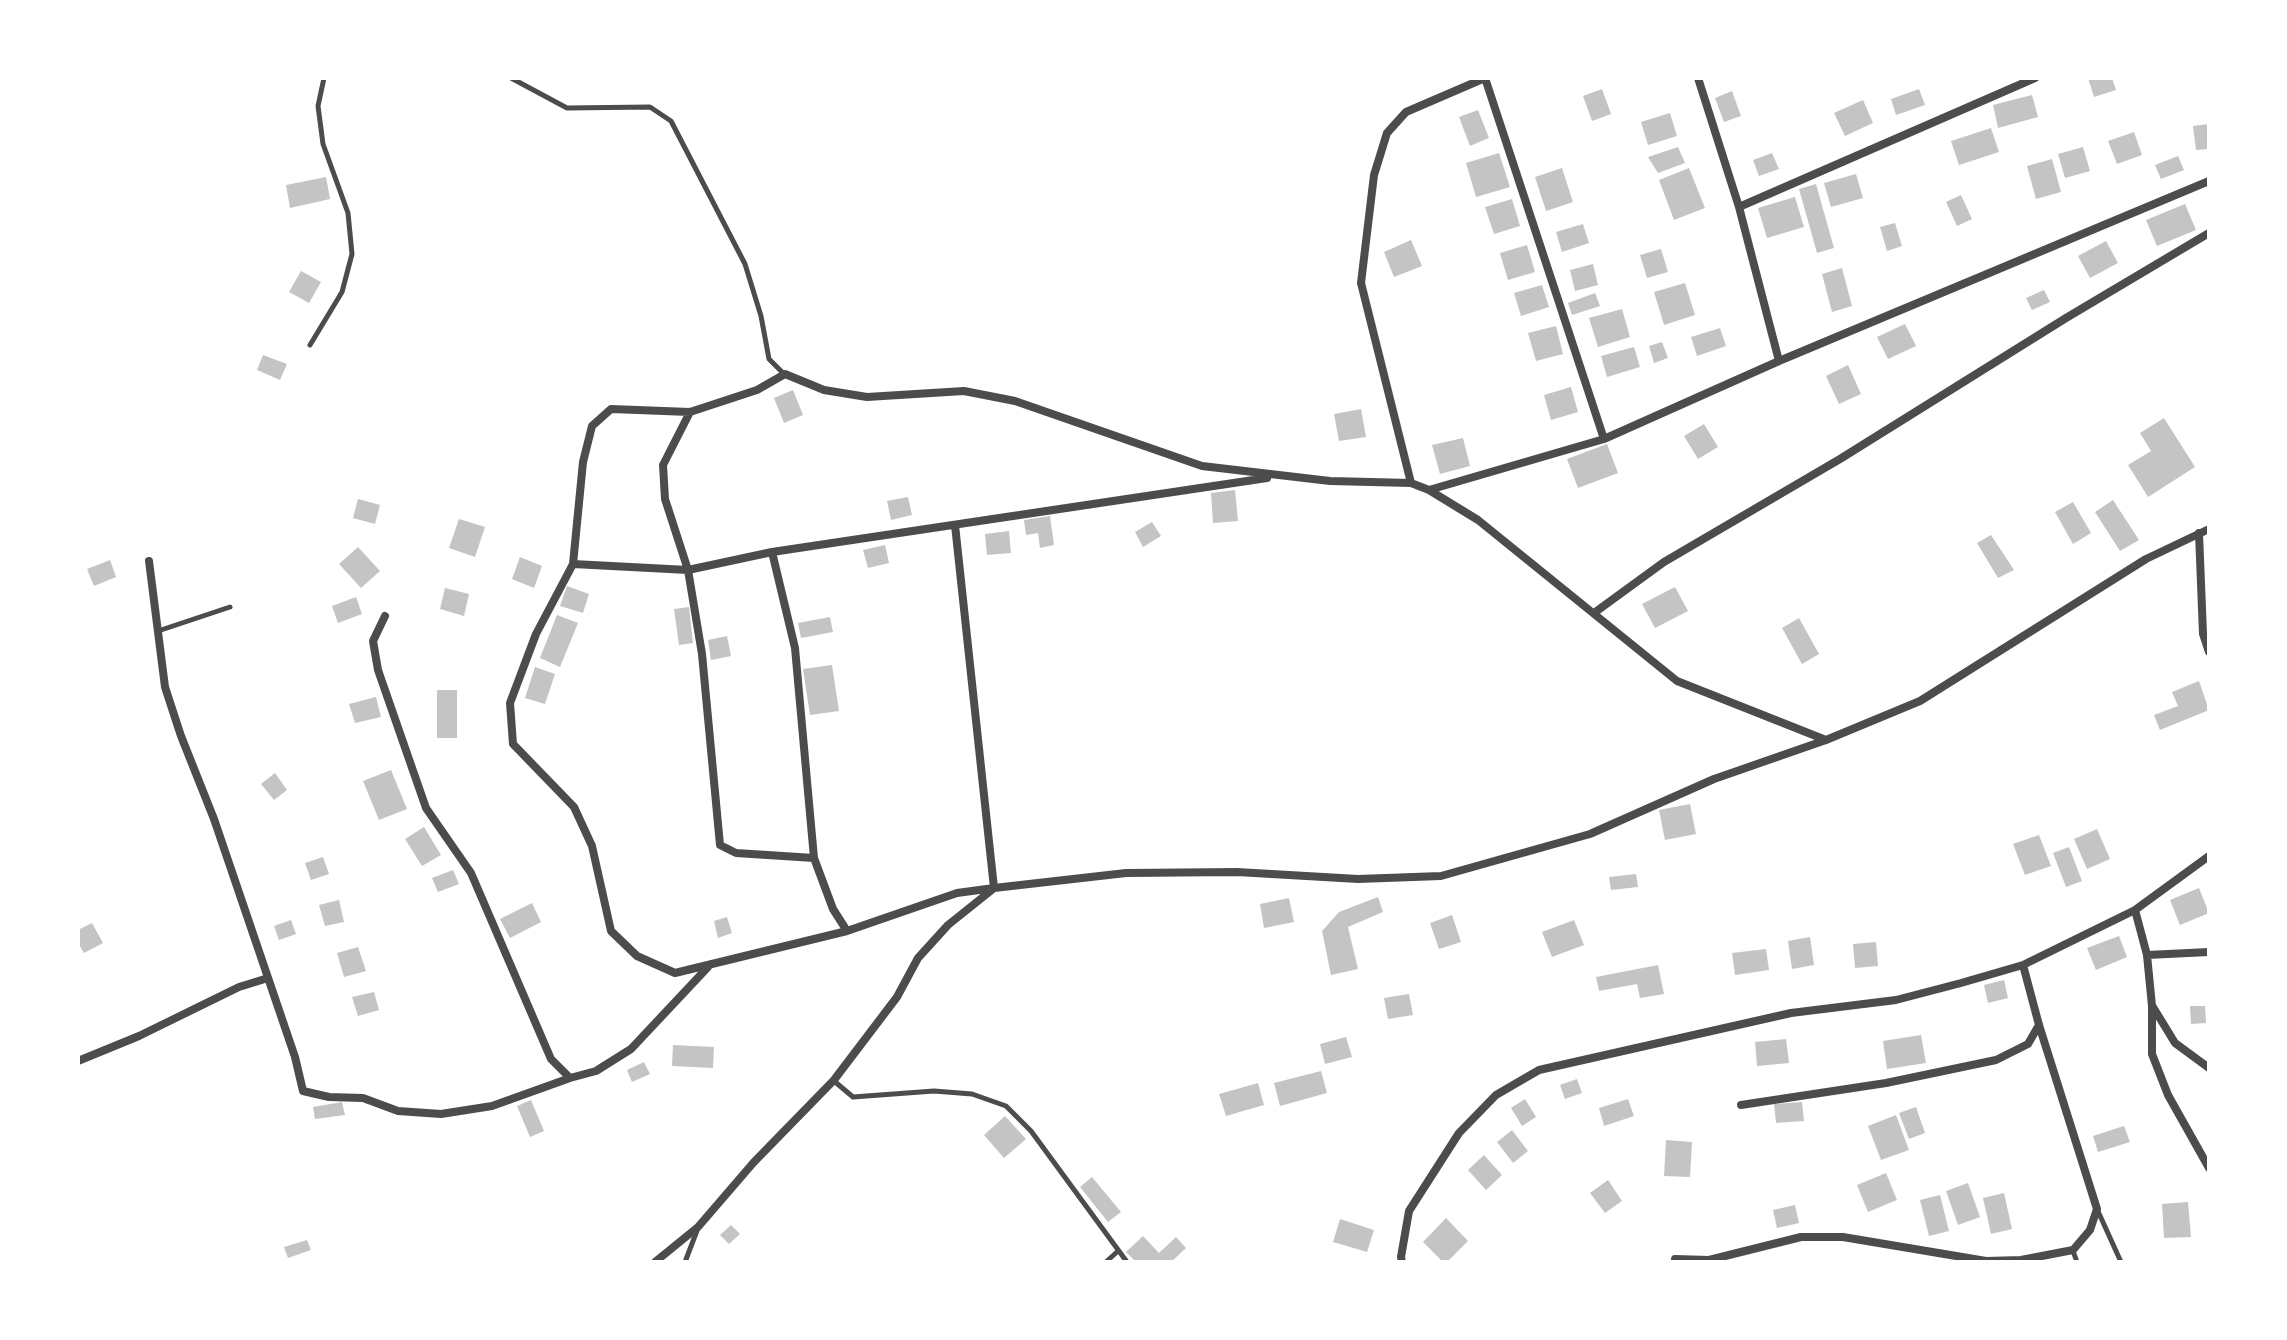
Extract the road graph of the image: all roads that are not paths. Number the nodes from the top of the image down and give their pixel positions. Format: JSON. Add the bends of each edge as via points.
{"nodes":[{"id":1,"x":324,"y":78,"type":"edge"},
{"id":2,"x":511,"y":78,"type":"edge"},
{"id":3,"x":1698,"y":78,"type":"edge"},
{"id":4,"x":2035,"y":78,"type":"edge"},
{"id":5,"x":2209,"y":181,"type":"edge"},
{"id":6,"x":1739,"y":207,"type":"junction"},
{"id":7,"x":2209,"y":233,"type":"edge"},
{"id":8,"x":310,"y":345,"type":"dead end"},
{"id":9,"x":1779,"y":361,"type":"junction"},
{"id":10,"x":785,"y":374,"type":"junction"},
{"id":11,"x":690,"y":412,"type":"junction"},
{"id":12,"x":1604,"y":439,"type":"junction"},
{"id":13,"x":1276,"y":477,"type":"junction"},
{"id":14,"x":1411,"y":483,"type":"junction"},
{"id":15,"x":1429,"y":490,"type":"junction"},
{"id":16,"x":955,"y":525,"type":"junction"},
{"id":17,"x":2209,"y":529,"type":"edge"},
{"id":18,"x":2199,"y":533,"type":"junction"},
{"id":19,"x":772,"y":552,"type":"junction"},
{"id":20,"x":149,"y":561,"type":"dead end"},
{"id":21,"x":573,"y":564,"type":"junction"},
{"id":22,"x":688,"y":570,"type":"junction"},
{"id":23,"x":230,"y":607,"type":"dead end"},
{"id":24,"x":1594,"y":613,"type":"junction"},
{"id":25,"x":385,"y":616,"type":"dead end"},
{"id":26,"x":158,"y":631,"type":"junction"},
{"id":27,"x":2209,"y":652,"type":"edge"},
{"id":28,"x":1826,"y":740,"type":"junction"},
{"id":29,"x":2209,"y":856,"type":"edge"},
{"id":30,"x":814,"y":858,"type":"junction"},
{"id":31,"x":994,"y":888,"type":"junction"},
{"id":32,"x":2135,"y":910,"type":"junction"},
{"id":33,"x":847,"y":931,"type":"junction"},
{"id":34,"x":2209,"y":952,"type":"edge"},
{"id":35,"x":2147,"y":955,"type":"junction"},
{"id":36,"x":2023,"y":965,"type":"junction"},
{"id":37,"x":709,"y":967,"type":"junction"},
{"id":38,"x":268,"y":978,"type":"junction"},
{"id":39,"x":2152,"y":1006,"type":"junction"},
{"id":40,"x":2039,"y":1025,"type":"junction"},
{"id":41,"x":78,"y":1061,"type":"edge"},
{"id":42,"x":2209,"y":1068,"type":"edge"},
{"id":43,"x":570,"y":1078,"type":"junction"},
{"id":44,"x":834,"y":1080,"type":"junction"},
{"id":45,"x":1741,"y":1105,"type":"dead end"},
{"id":46,"x":2209,"y":1168,"type":"edge"},
{"id":47,"x":2097,"y":1209,"type":"junction"},
{"id":48,"x":698,"y":1227,"type":"junction"},
{"id":49,"x":2073,"y":1250,"type":"junction"},
{"id":50,"x":1118,"y":1251,"type":"junction"},
{"id":51,"x":1675,"y":1259,"type":"dead end"},
{"id":52,"x":655,"y":1262,"type":"edge"},
{"id":53,"x":685,"y":1262,"type":"edge"},
{"id":54,"x":1106,"y":1262,"type":"edge"},
{"id":55,"x":1127,"y":1262,"type":"edge"},
{"id":56,"x":1402,"y":1262,"type":"edge"},
{"id":57,"x":2077,"y":1262,"type":"edge"},
{"id":58,"x":2121,"y":1262,"type":"edge"}],
"edges":[{"from":1,"to":8,"type":"lane","via":[[318,106],[323,144],[348,213],[352,254],[342,292]]},
{"from":2,"to":10,"type":"lane","via":[[567,108],[650,107],[671,121],[745,264],[769,359]]},
{"from":3,"to":6,"type":"street"},
{"from":4,"to":6,"type":"street"},
{"from":5,"to":9,"type":"street"},
{"from":6,"to":9,"type":"street"},
{"from":7,"to":24,"type":"street","via":[[1664,562]]},
{"from":9,"to":12,"type":"street"},
{"from":10,"to":11,"type":"street","via":[[757,390]]},
{"from":10,"to":13,"type":"street","via":[[824,390],[867,397],[964,391],[1015,401],[1202,466]]},
{"from":11,"to":21,"type":"street","via":[[611,409],[592,426],[583,462]]},
{"from":11,"to":22,"type":"street","via":[[663,465],[665,499]]},
{"from":12,"to":14,"type":"street","via":[[1485,78],[1406,112],[1387,133],[1374,175],[1361,283]]},
{"from":12,"to":15,"type":"street"},
{"from":13,"to":14,"type":"street"},
{"from":13,"to":16,"type":"street"},
{"from":14,"to":15,"type":"street"},
{"from":15,"to":24,"type":"street","via":[[1478,520]]},
{"from":16,"to":19,"type":"street"},
{"from":16,"to":31,"type":"street"},
{"from":17,"to":18,"type":"street"},
{"from":18,"to":27,"type":"street","via":[[2203,634]]},
{"from":18,"to":28,"type":"street","via":[[2146,559],[1920,701]]},
{"from":19,"to":22,"type":"street"},
{"from":19,"to":30,"type":"street","via":[[795,648]]},
{"from":20,"to":26,"type":"street"},
{"from":21,"to":22,"type":"street"},
{"from":21,"to":37,"type":"street","via":[[536,634],[510,703],[513,744],[574,807],[592,846],[611,931],[637,956],[675,973]]},
{"from":22,"to":30,"type":"street","via":[[702,654],[720,845],[736,853]]},
{"from":23,"to":26,"type":"lane"},
{"from":24,"to":28,"type":"street","via":[[1677,681]]},
{"from":25,"to":43,"type":"street","via":[[373,641],[378,670],[426,808],[471,873],[551,1059]]},
{"from":26,"to":38,"type":"street","via":[[169,700]]},
{"from":28,"to":31,"type":"street","via":[[1714,779],[1590,834],[1441,876],[1126,873]]},
{"from":29,"to":32,"type":"street"},
{"from":30,"to":33,"type":"street"},
{"from":31,"to":33,"type":"street","via":[[957,893]]},
{"from":31,"to":44,"type":"street","via":[[918,958],[897,997]]},
{"from":32,"to":35,"type":"street"},
{"from":32,"to":36,"type":"street"},
{"from":33,"to":37,"type":"street"},
{"from":34,"to":35,"type":"street"},
{"from":35,"to":39,"type":"street"},
{"from":36,"to":40,"type":"street"},
{"from":36,"to":56,"type":"street","via":[[1896,1000],[1791,1013],[1539,1070],[1496,1095],[1459,1133],[1409,1211]]},
{"from":37,"to":43,"type":"street","via":[[631,1049],[596,1071]]},
{"from":38,"to":41,"type":"street"},
{"from":38,"to":43,"type":"street","via":[[303,1091],[363,1098],[398,1111],[441,1114],[492,1106]]},
{"from":39,"to":42,"type":"street","via":[[2175,1043]]},
{"from":39,"to":46,"type":"street","via":[[2152,1054],[2168,1095]]},
{"from":40,"to":45,"type":"street","via":[[2028,1044],[1996,1060]]},
{"from":40,"to":47,"type":"street"},
{"from":44,"to":48,"type":"street"},
{"from":44,"to":50,"type":"lane","via":[[853,1097],[934,1091],[972,1094],[1006,1106],[1031,1131]]},
{"from":47,"to":49,"type":"street","via":[[2090,1230]]},
{"from":47,"to":58,"type":"lane"},
{"from":48,"to":52,"type":"street"},
{"from":48,"to":53,"type":"lane"},
{"from":49,"to":51,"type":"street","via":[[1986,1261],[1843,1237],[1801,1237],[1709,1260]]},
{"from":49,"to":57,"type":"lane"},
{"from":50,"to":54,"type":"lane"},
{"from":50,"to":55,"type":"lane"}]}
